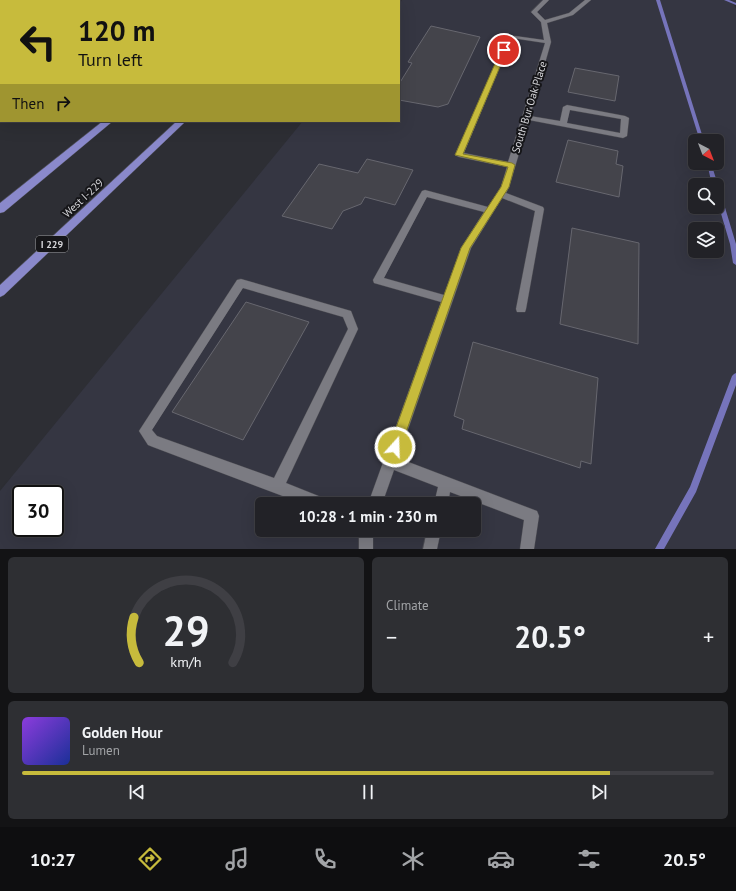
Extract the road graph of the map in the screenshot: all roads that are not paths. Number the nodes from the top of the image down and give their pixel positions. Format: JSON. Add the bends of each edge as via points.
{"nodes":[{"id":1,"x":546,"y":0,"type":"edge"},
{"id":2,"x":588,"y":0,"type":"edge"},
{"id":3,"x":544,"y":22,"type":"junction"},
{"id":4,"x":548,"y":42,"type":"junction"},
{"id":5,"x":526,"y":117,"type":"junction"},
{"id":6,"x":108,"y":122,"type":"edge"},
{"id":7,"x":181,"y":122,"type":"edge"},
{"id":8,"x":190,"y":122,"type":"edge"},
{"id":9,"x":563,"y":125,"type":"junction"},
{"id":10,"x":512,"y":165,"type":"junction"},
{"id":11,"x":500,"y":194,"type":"junction"},
{"id":12,"x":103,"y":197,"type":"junction"},
{"id":13,"x":0,"y":210,"type":"edge"},
{"id":14,"x":490,"y":211,"type":"junction"},
{"id":15,"x":0,"y":292,"type":"edge"},
{"id":16,"x":447,"y":300,"type":"junction"},
{"id":17,"x":521,"y":309,"type":"dead end"},
{"id":18,"x":390,"y":462,"type":"junction"},
{"id":19,"x":445,"y":483,"type":"junction"},
{"id":20,"x":277,"y":486,"type":"junction"},
{"id":21,"x":304,"y":497,"type":"edge"},
{"id":22,"x":378,"y":497,"type":"edge"},
{"id":23,"x":442,"y":497,"type":"edge"},
{"id":24,"x":366,"y":537,"type":"edge"},
{"id":25,"x":433,"y":537,"type":"edge"},
{"id":26,"x":366,"y":549,"type":"edge"},
{"id":27,"x":430,"y":549,"type":"edge"},
{"id":28,"x":527,"y":549,"type":"edge"}],
"edges":[{"from":1,"to":3,"type":"street","via":[[534,12]]},
{"from":2,"to":3,"type":"street","via":[[571,14]]},
{"from":3,"to":4,"type":"street"},
{"from":4,"to":5,"type":"street","name":"South Bur Oak Place"},
{"from":4,"to":10,"type":"street","via":[[510,36],[459,155]]},
{"from":5,"to":9,"type":"street"},
{"from":5,"to":10,"type":"street","name":"South Bur Oak Place"},
{"from":6,"to":13,"type":"highway"},
{"from":7,"to":12,"type":"highway","name":"West I-229","number":"I 229"},
{"from":8,"to":12,"type":"highway"},
{"from":9,"to":9,"type":"street","via":[[622,136],[625,118],[567,107]]},
{"from":10,"to":11,"type":"street","name":"South Bur Oak Place"},
{"from":11,"to":14,"type":"street","name":"South Bur Oak Place"},
{"from":11,"to":17,"type":"street","via":[[540,209]]},
{"from":12,"to":15,"type":"highway","name":"West I-229","number":"I 229"},
{"from":14,"to":16,"type":"street","name":"South Bur Oak Place","via":[[466,248]]},
{"from":14,"to":16,"type":"street","via":[[425,193],[378,280]]},
{"from":16,"to":18,"type":"street","name":"South Bur Oak Place"},
{"from":18,"to":19,"type":"street"},
{"from":18,"to":22,"type":"street","name":"South Bur Oak Place"},
{"from":19,"to":23,"type":"street"},
{"from":19,"to":28,"type":"street","via":[[532,516]]},
{"from":20,"to":20,"type":"street","via":[[353,329],[347,314],[241,283],[145,430],[153,441]]},
{"from":20,"to":21,"type":"street"},
{"from":24,"to":26,"type":"street"},
{"from":25,"to":27,"type":"street"}]}
